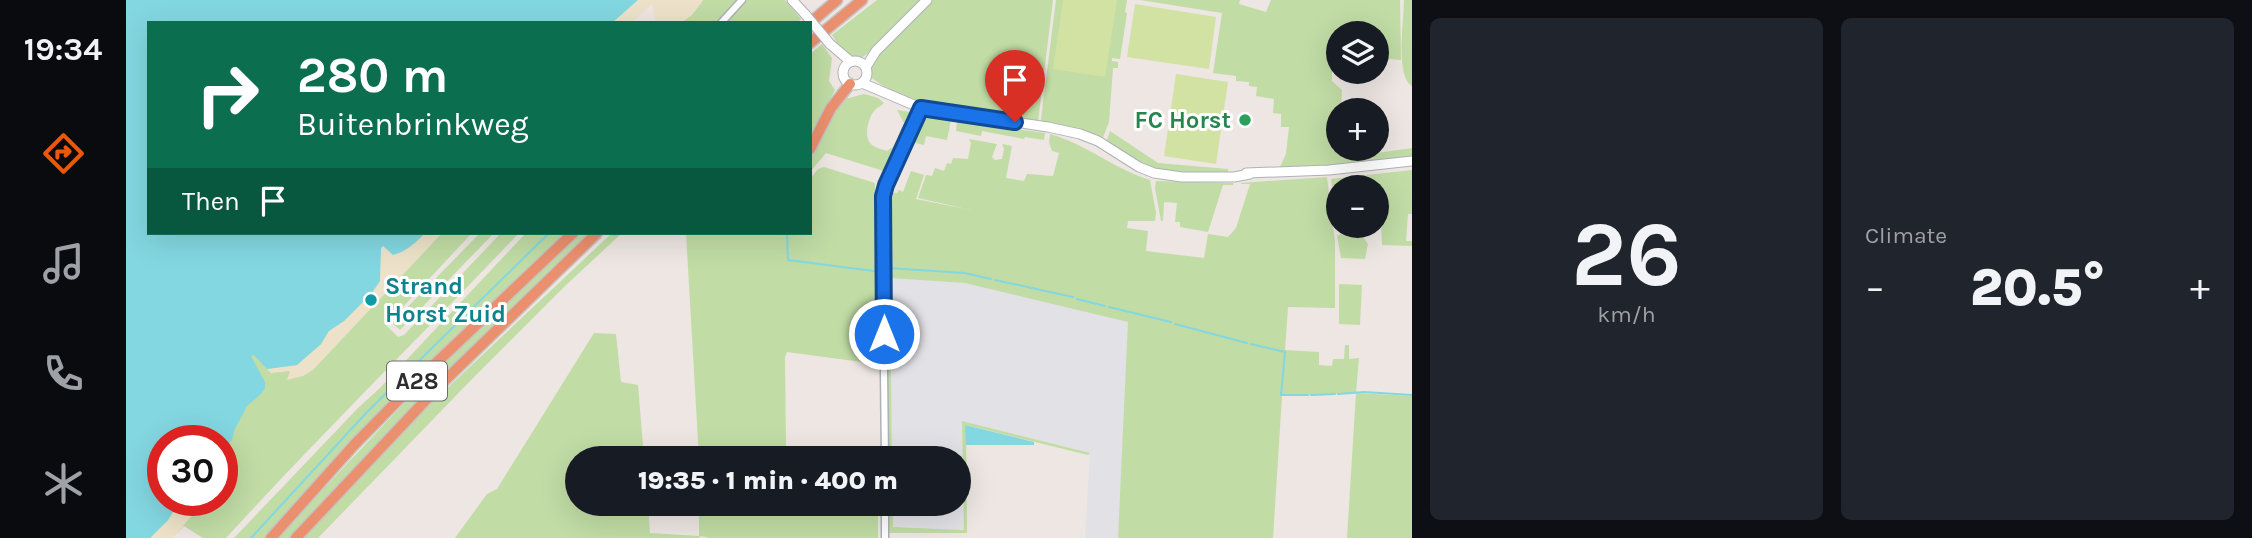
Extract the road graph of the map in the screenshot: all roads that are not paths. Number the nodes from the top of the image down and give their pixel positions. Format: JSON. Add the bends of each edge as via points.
{"nodes":[{"id":1,"x":742,"y":0,"type":"edge"},
{"id":2,"x":837,"y":0,"type":"edge"},
{"id":3,"x":862,"y":0,"type":"edge"},
{"id":4,"x":927,"y":0,"type":"edge"},
{"id":5,"x":794,"y":1,"type":"edge"},
{"id":6,"x":808,"y":18,"type":"edge"},
{"id":7,"x":723,"y":21,"type":"edge"},
{"id":8,"x":812,"y":23,"type":"edge"},
{"id":9,"x":812,"y":41,"type":"edge"},
{"id":10,"x":855,"y":72,"type":"junction"},
{"id":11,"x":921,"y":108,"type":"junction"},
{"id":12,"x":812,"y":138,"type":"edge"},
{"id":13,"x":812,"y":145,"type":"edge"},
{"id":14,"x":1412,"y":162,"type":"edge"},
{"id":15,"x":571,"y":235,"type":"edge"},
{"id":16,"x":596,"y":235,"type":"edge"},
{"id":17,"x":885,"y":446,"type":"edge"},
{"id":18,"x":885,"y":516,"type":"edge"},
{"id":19,"x":271,"y":538,"type":"edge"},
{"id":20,"x":296,"y":538,"type":"edge"},
{"id":21,"x":885,"y":538,"type":"edge"}],
"edges":[{"from":1,"to":7,"type":"street"},
{"from":2,"to":6,"type":"highway"},
{"from":3,"to":9,"type":"highway"},
{"from":4,"to":10,"type":"main road"},
{"from":5,"to":6,"type":"main road"},
{"from":8,"to":10,"type":"main road","bridge":true},
{"from":10,"to":11,"type":"main road","via":[[876,90]]},
{"from":10,"to":12,"type":"highway"},
{"from":10,"to":13,"type":"highway"},
{"from":11,"to":14,"type":"main road","via":[[1071,131],[1098,141],[1147,171],[1172,176]]},
{"from":11,"to":17,"type":"street","via":[[882,201]]},
{"from":15,"to":19,"type":"highway","number":"A28","via":[[406,391]]},
{"from":16,"to":20,"type":"highway","number":"A28","via":[[439,386]]},
{"from":18,"to":21,"type":"street"}]}
